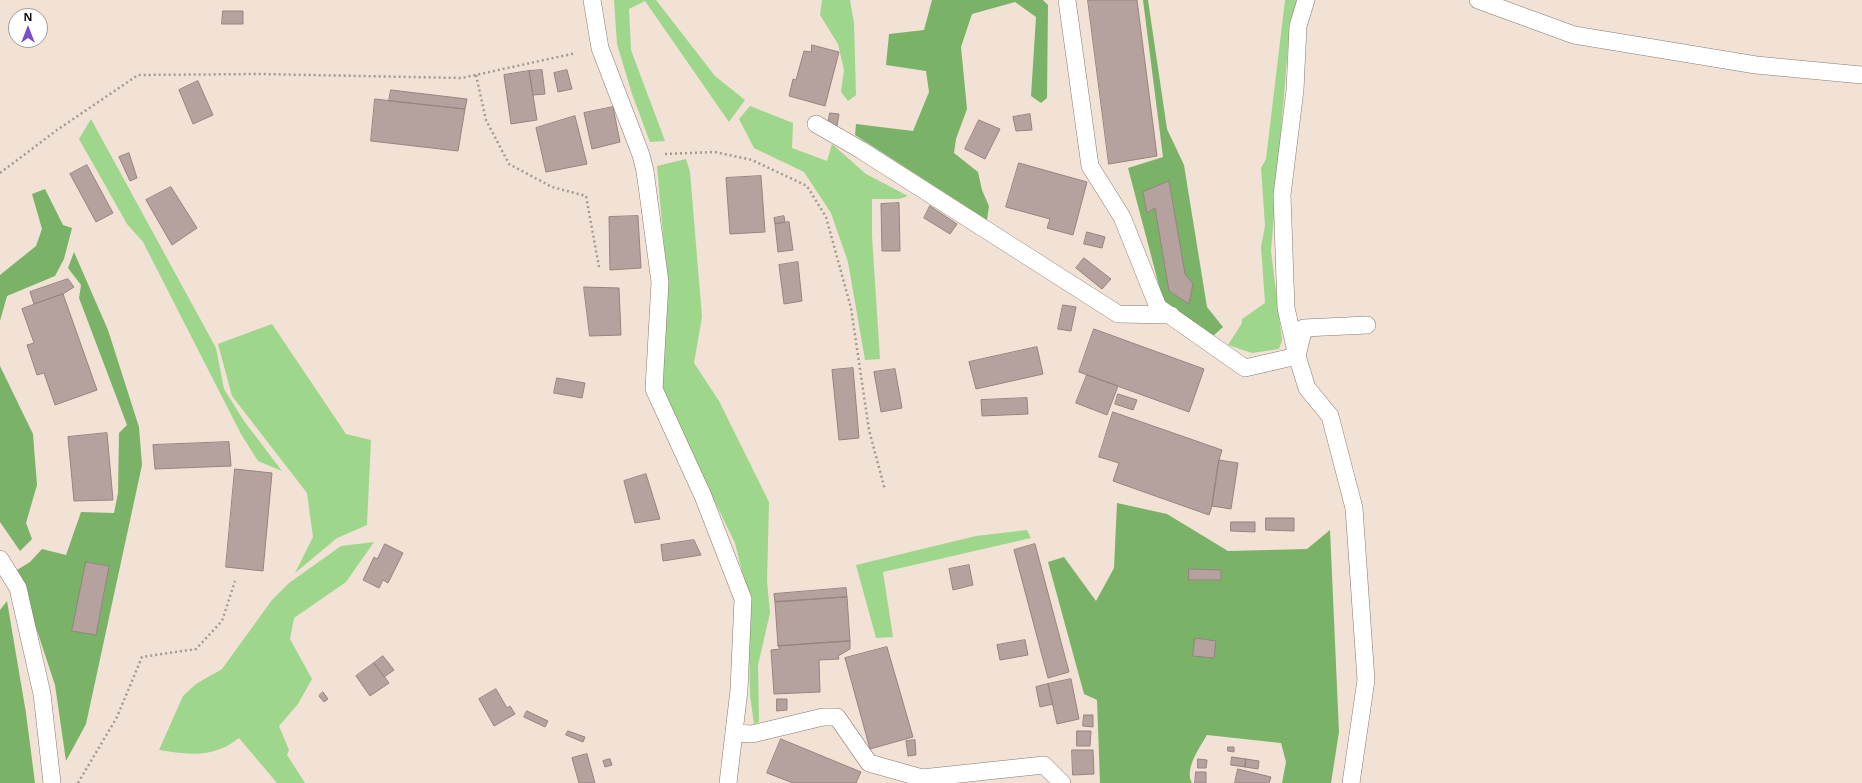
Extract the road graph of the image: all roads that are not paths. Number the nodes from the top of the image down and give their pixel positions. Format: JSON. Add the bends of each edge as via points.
{"nodes":[{"id":1,"x":592,"y":0,"type":"edge"},
{"id":2,"x":1067,"y":0,"type":"edge"},
{"id":3,"x":1306,"y":0,"type":"edge"},
{"id":4,"x":1478,"y":0,"type":"edge"},
{"id":5,"x":1862,"y":75,"type":"edge"},
{"id":6,"x":816,"y":124,"type":"dead end"},
{"id":7,"x":1171,"y":315,"type":"junction"},
{"id":8,"x":1367,"y":325,"type":"dead end"},
{"id":9,"x":1297,"y":356,"type":"junction"},
{"id":10,"x":0,"y":559,"type":"edge"},
{"id":11,"x":734,"y":733,"type":"junction"},
{"id":12,"x":52,"y":783,"type":"edge"},
{"id":13,"x":728,"y":783,"type":"edge"},
{"id":14,"x":1062,"y":783,"type":"edge"},
{"id":15,"x":1352,"y":783,"type":"edge"}],
"edges":[{"from":1,"to":11,"type":"lane","via":[[600,48],[645,171],[660,282],[654,389],[703,496],[744,599]]},
{"from":2,"to":7,"type":"lane","via":[[1090,166],[1122,216],[1158,307]]},
{"from":3,"to":9,"type":"lane","via":[[1298,26],[1295,90],[1282,195],[1286,308]]},
{"from":4,"to":5,"type":"lane","via":[[1574,35],[1756,65]]},
{"from":6,"to":7,"type":"lane","via":[[1118,314]]},
{"from":7,"to":9,"type":"lane","via":[[1245,368]]},
{"from":8,"to":9,"type":"lane","via":[[1304,328]]},
{"from":9,"to":15,"type":"lane","via":[[1307,388],[1330,416],[1354,508],[1366,680]]},
{"from":10,"to":12,"type":"lane","via":[[18,588],[42,694]]},
{"from":11,"to":13,"type":"lane"},
{"from":11,"to":14,"type":"lane","via":[[752,734],[823,718],[837,718],[869,763],[922,778],[1044,765]]}]}
